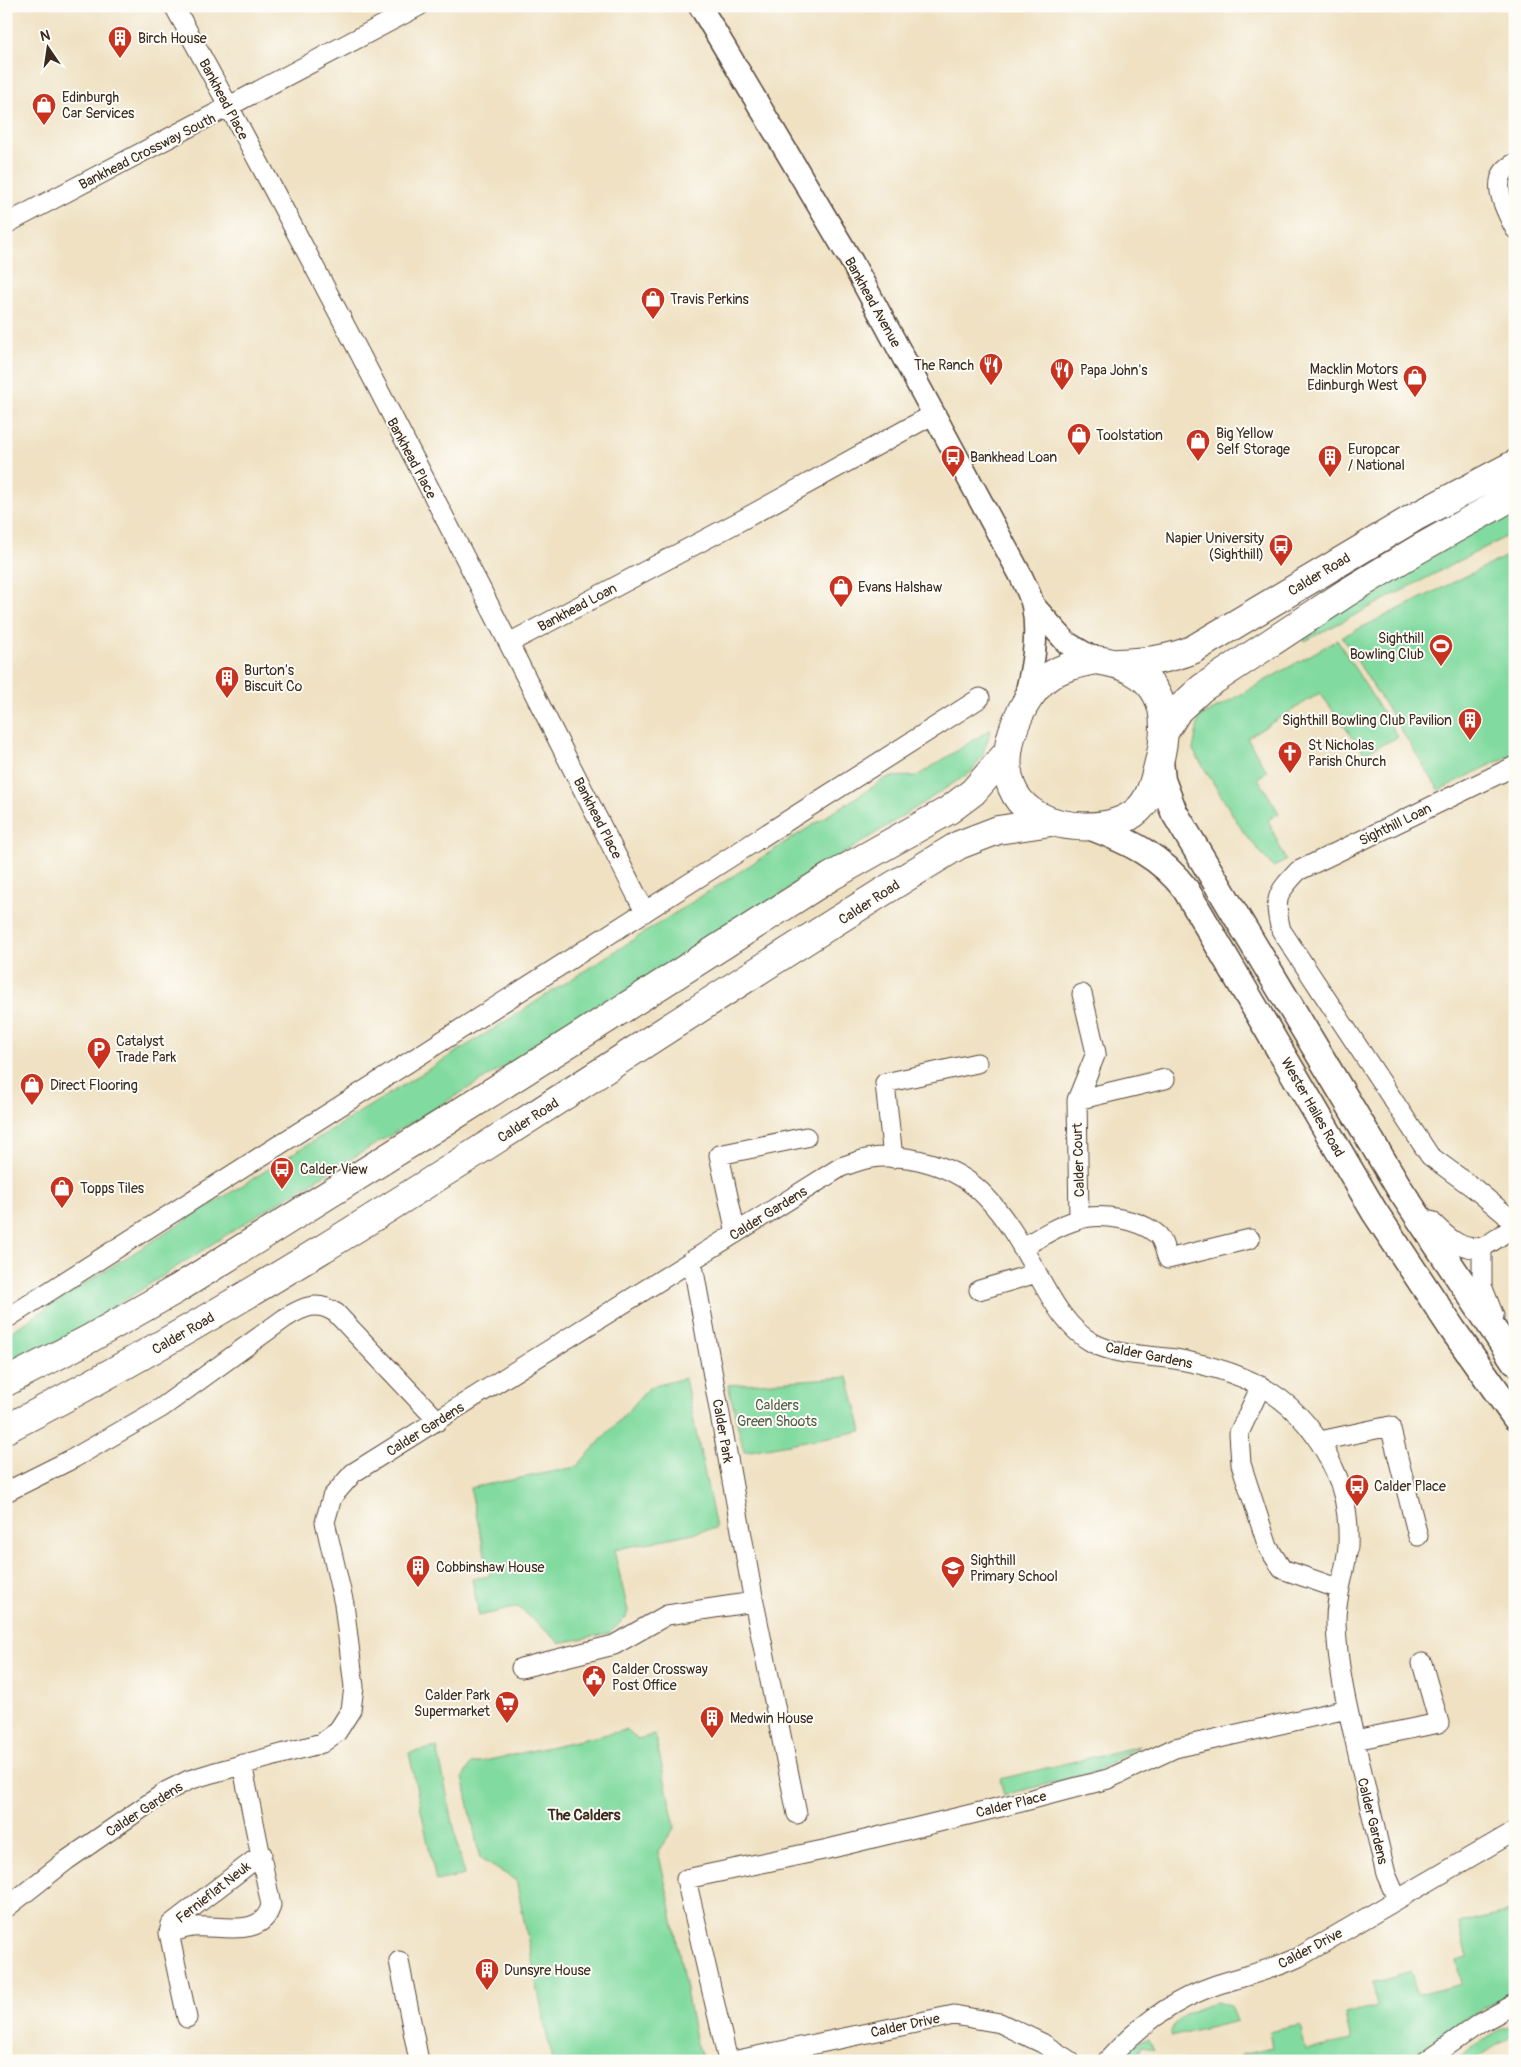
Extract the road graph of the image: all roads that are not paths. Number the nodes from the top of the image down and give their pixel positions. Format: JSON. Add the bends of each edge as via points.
{"nodes":[{"id":1,"x":174,"y":6,"type":"edge"},
{"id":2,"x":420,"y":6,"type":"edge"},
{"id":3,"x":700,"y":6,"type":"edge"},
{"id":4,"x":230,"y":108,"type":"junction"},
{"id":5,"x":1515,"y":162,"type":"edge"},
{"id":6,"x":6,"y":224,"type":"edge"},
{"id":7,"x":1515,"y":229,"type":"edge"},
{"id":8,"x":934,"y":414,"type":"junction"},
{"id":9,"x":1515,"y":464,"type":"edge"},
{"id":10,"x":1515,"y":495,"type":"edge"},
{"id":11,"x":1033,"y":605,"type":"junction"},
{"id":12,"x":509,"y":643,"type":"junction"},
{"id":13,"x":1107,"y":661,"type":"junction"},
{"id":14,"x":980,"y":698,"type":"dead end"},
{"id":15,"x":1022,"y":712,"type":"junction"},
{"id":16,"x":1165,"y":731,"type":"junction"},
{"id":17,"x":1007,"y":753,"type":"junction"},
{"id":18,"x":1160,"y":761,"type":"junction"},
{"id":19,"x":1515,"y":766,"type":"edge"},
{"id":20,"x":1051,"y":822,"type":"junction"},
{"id":21,"x":1089,"y":826,"type":"junction"},
{"id":22,"x":645,"y":912,"type":"junction"},
{"id":23,"x":1082,"y":994,"type":"dead end"},
{"id":24,"x":977,"y":1062,"type":"dead end"},
{"id":25,"x":1165,"y":1079,"type":"dead end"},
{"id":26,"x":1076,"y":1100,"type":"junction"},
{"id":27,"x":806,"y":1137,"type":"dead end"},
{"id":28,"x":893,"y":1158,"type":"junction"},
{"id":29,"x":1401,"y":1191,"type":"junction"},
{"id":30,"x":1079,"y":1219,"type":"junction"},
{"id":31,"x":1514,"y":1226,"type":"edge"},
{"id":32,"x":736,"y":1233,"type":"junction"},
{"id":33,"x":1250,"y":1239,"type":"dead end"},
{"id":34,"x":1482,"y":1247,"type":"junction"},
{"id":35,"x":1022,"y":1248,"type":"junction"},
{"id":36,"x":692,"y":1260,"type":"junction"},
{"id":37,"x":1037,"y":1273,"type":"junction"},
{"id":38,"x":979,"y":1290,"type":"dead end"},
{"id":39,"x":6,"y":1319,"type":"edge"},
{"id":40,"x":1512,"y":1358,"type":"edge"},
{"id":41,"x":6,"y":1382,"type":"edge"},
{"id":42,"x":1262,"y":1386,"type":"junction"},
{"id":43,"x":1515,"y":1417,"type":"edge"},
{"id":44,"x":438,"y":1421,"type":"junction"},
{"id":45,"x":6,"y":1429,"type":"edge"},
{"id":46,"x":1320,"y":1440,"type":"junction"},
{"id":47,"x":6,"y":1492,"type":"edge"},
{"id":48,"x":1418,"y":1536,"type":"dead end"},
{"id":49,"x":1340,"y":1589,"type":"junction"},
{"id":50,"x":754,"y":1602,"type":"junction"},
{"id":51,"x":1422,"y":1663,"type":"dead end"},
{"id":52,"x":521,"y":1668,"type":"dead end"},
{"id":53,"x":1347,"y":1709,"type":"junction"},
{"id":54,"x":1355,"y":1740,"type":"junction"},
{"id":55,"x":242,"y":1764,"type":"junction"},
{"id":56,"x":797,"y":1814,"type":"dead end"},
{"id":57,"x":1515,"y":1831,"type":"edge"},
{"id":58,"x":262,"y":1854,"type":"junction"},
{"id":59,"x":1397,"y":1899,"type":"junction"},
{"id":60,"x":6,"y":1908,"type":"edge"},
{"id":61,"x":169,"y":1933,"type":"junction"},
{"id":62,"x":399,"y":1960,"type":"dead end"},
{"id":63,"x":1515,"y":2004,"type":"edge"},
{"id":64,"x":187,"y":2018,"type":"dead end"},
{"id":65,"x":419,"y":2061,"type":"edge"},
{"id":66,"x":728,"y":2061,"type":"edge"},
{"id":67,"x":733,"y":2061,"type":"edge"},
{"id":68,"x":1070,"y":2061,"type":"edge"},
{"id":69,"x":1107,"y":2061,"type":"edge"},
{"id":70,"x":1426,"y":2061,"type":"edge"}],
"edges":[{"from":1,"to":4,"type":"street","name":"Bankhead Place"},
{"from":2,"to":4,"type":"street","name":"Bankhead Crossway South"},
{"from":3,"to":8,"type":"street","name":"Bankhead Avenue","via":[[852,262]]},
{"from":4,"to":6,"type":"street","name":"Bankhead Crossway South"},
{"from":4,"to":12,"type":"street","name":"Bankhead Place"},
{"from":5,"to":7,"type":"street","via":[[1509,165],[1499,181],[1500,196]]},
{"from":8,"to":11,"type":"street","name":"Bankhead Avenue","via":[[1005,543]]},
{"from":8,"to":12,"type":"street","name":"Bankhead Loan"},
{"from":9,"to":13,"type":"main road","name":"Calder Road","via":[[1415,517],[1192,650],[1152,662]]},
{"from":10,"to":16,"type":"main road","via":[[1385,569],[1202,688],[1178,710]]},
{"from":11,"to":13,"type":"street","name":"Bankhead Avenue","via":[[1067,643]]},
{"from":11,"to":15,"type":"street","name":"Bankhead Avenue","via":[[1035,648]]},
{"from":12,"to":22,"type":"street","name":"Bankhead Place"},
{"from":13,"to":15,"type":"main road","via":[[1066,667],[1054,674],[1041,683]]},
{"from":13,"to":16,"type":"main road","via":[[1148,682],[1163,710]]},
{"from":14,"to":22,"type":"street"},
{"from":15,"to":17,"type":"main road"},
{"from":16,"to":18,"type":"main road"},
{"from":17,"to":20,"type":"main road","via":[[1010,783],[1017,797],[1027,808]]},
{"from":17,"to":41,"type":"main road","via":[[973,792],[949,810],[830,877],[177,1289]]},
{"from":18,"to":21,"type":"main road","via":[[1153,786],[1137,811],[1125,819]]},
{"from":18,"to":29,"type":"main road","via":[[1162,780],[1174,812]]},
{"from":19,"to":31,"type":"street","name":"Sighthill Loan","via":[[1298,871],[1281,889],[1276,907],[1281,930],[1430,1156],[1475,1188],[1506,1214]]},
{"from":20,"to":21,"type":"main road"},
{"from":20,"to":45,"type":"main road","name":"Calder Road","via":[[998,830],[959,845],[473,1155],[198,1325]]},
{"from":21,"to":43,"type":"main road","name":"Wester Hailes Road","via":[[1144,850],[1160,861],[1186,890],[1374,1211]]},
{"from":22,"to":39,"type":"street"},
{"from":23,"to":26,"type":"street","name":"Calder Court","via":[[1096,1054]]},
{"from":24,"to":28,"type":"street","via":[[885,1083]]},
{"from":25,"to":26,"type":"street"},
{"from":26,"to":30,"type":"street","name":"Calder Court"},
{"from":27,"to":32,"type":"street","via":[[719,1155]]},
{"from":28,"to":32,"type":"street","name":"Calder Gardens","via":[[867,1159],[841,1167]]},
{"from":28,"to":35,"type":"street","name":"Calder Gardens","via":[[941,1166],[963,1176],[985,1195]]},
{"from":29,"to":34,"type":"street","via":[[1448,1238],[1466,1247]]},
{"from":29,"to":40,"type":"main road"},
{"from":30,"to":33,"type":"street","via":[[1112,1217],[1140,1223],[1159,1236],[1168,1260]]},
{"from":30,"to":35,"type":"street"},
{"from":31,"to":34,"type":"street"},
{"from":32,"to":36,"type":"street","name":"Calder Gardens"},
{"from":34,"to":40,"type":"street","via":[[1482,1286]]},
{"from":35,"to":37,"type":"street","name":"Calder Gardens"},
{"from":36,"to":44,"type":"street","name":"Calder Gardens"},
{"from":36,"to":50,"type":"street","name":"Calder Park"},
{"from":37,"to":38,"type":"street"},
{"from":37,"to":42,"type":"street","name":"Calder Gardens","via":[[1071,1326],[1094,1343],[1125,1353],[1209,1366]]},
{"from":42,"to":46,"type":"street","name":"Calder Gardens","via":[[1295,1410]]},
{"from":42,"to":49,"type":"street","via":[[1239,1433],[1241,1464],[1268,1547],[1282,1569]]},
{"from":44,"to":47,"type":"street","via":[[336,1313],[326,1306],[314,1305],[298,1309],[161,1408],[74,1458]]},
{"from":44,"to":55,"type":"street","name":"Calder Gardens","via":[[353,1473],[332,1497],[325,1522],[344,1604],[354,1687],[351,1710],[337,1732],[322,1743]]},
{"from":46,"to":48,"type":"street","via":[[1390,1426]]},
{"from":46,"to":49,"type":"street","name":"Calder Gardens","via":[[1336,1473],[1346,1505],[1348,1546]]},
{"from":49,"to":53,"type":"street","name":"Calder Gardens","via":[[1336,1621]]},
{"from":50,"to":52,"type":"street","via":[[666,1615],[614,1645]]},
{"from":50,"to":56,"type":"street","name":"Calder Park"},
{"from":51,"to":54,"type":"street","via":[[1438,1723]]},
{"from":53,"to":54,"type":"street","name":"Calder Gardens"},
{"from":53,"to":66,"type":"street","name":"Calder Place","via":[[1175,1748],[1108,1779],[1021,1802],[828,1849],[686,1879]]},
{"from":54,"to":59,"type":"street","name":"Calder Gardens","via":[[1386,1874]]},
{"from":55,"to":58,"type":"street","name":"Fernieflat Neuk"},
{"from":55,"to":60,"type":"street","name":"Calder Gardens","via":[[189,1780],[167,1791],[67,1860]]},
{"from":57,"to":59,"type":"street","name":"Calder Drive"},
{"from":58,"to":61,"type":"street","name":"Fernieflat Neuk","via":[[179,1916],[171,1924]]},
{"from":58,"to":61,"type":"street","name":"Fernieflat Neuk","via":[[270,1905],[263,1920],[250,1927],[192,1927]]},
{"from":59,"to":69,"type":"street","name":"Calder Drive","via":[[1286,1963],[1215,1985],[1157,2014],[1124,2041]]},
{"from":61,"to":64,"type":"street","name":"Fernieflat Neuk"},
{"from":62,"to":65,"type":"street"},
{"from":63,"to":70,"type":"street","via":[[1480,2023]]},
{"from":67,"to":68,"type":"street","name":"Calder Drive","via":[[954,2015],[1000,2023]]}]}
